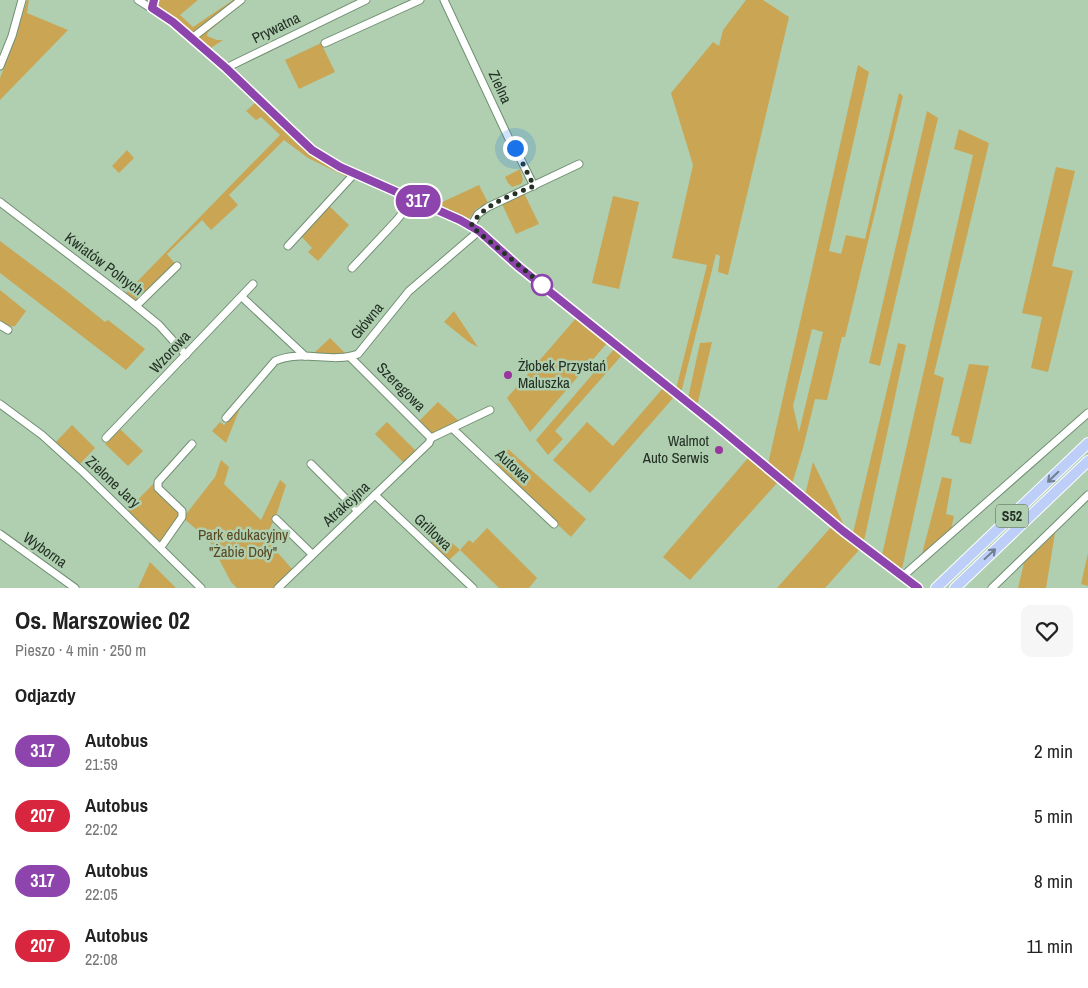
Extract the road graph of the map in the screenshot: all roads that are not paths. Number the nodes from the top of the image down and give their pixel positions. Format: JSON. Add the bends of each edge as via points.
{"nodes":[{"id":1,"x":22,"y":0,"type":"edge"},
{"id":2,"x":138,"y":0,"type":"edge"},
{"id":3,"x":241,"y":0,"type":"edge"},
{"id":4,"x":366,"y":0,"type":"edge"},
{"id":5,"x":420,"y":0,"type":"edge"},
{"id":6,"x":444,"y":0,"type":"edge"},
{"id":7,"x":192,"y":38,"type":"junction"},
{"id":8,"x":325,"y":43,"type":"dead end"},
{"id":9,"x":0,"y":66,"type":"edge"},
{"id":10,"x":226,"y":68,"type":"junction"},
{"id":11,"x":579,"y":164,"type":"dead end"},
{"id":12,"x":355,"y":173,"type":"junction"},
{"id":13,"x":534,"y":186,"type":"junction"},
{"id":14,"x":413,"y":200,"type":"junction"},
{"id":15,"x":0,"y":202,"type":"edge"},
{"id":16,"x":471,"y":226,"type":"junction"},
{"id":17,"x":479,"y":231,"type":"junction"},
{"id":18,"x":288,"y":246,"type":"dead end"},
{"id":19,"x":177,"y":266,"type":"dead end"},
{"id":20,"x":352,"y":268,"type":"dead end"},
{"id":21,"x":253,"y":284,"type":"dead end"},
{"id":22,"x":242,"y":297,"type":"junction"},
{"id":23,"x":136,"y":306,"type":"junction"},
{"id":24,"x":0,"y":324,"type":"edge"},
{"id":25,"x":8,"y":330,"type":"dead end"},
{"id":26,"x":186,"y":354,"type":"junction"},
{"id":27,"x":305,"y":356,"type":"junction"},
{"id":28,"x":350,"y":357,"type":"junction"},
{"id":29,"x":0,"y":404,"type":"edge"},
{"id":30,"x":490,"y":410,"type":"dead end"},
{"id":31,"x":1088,"y":414,"type":"edge"},
{"id":32,"x":226,"y":418,"type":"dead end"},
{"id":33,"x":453,"y":429,"type":"junction"},
{"id":34,"x":106,"y":438,"type":"dead end"},
{"id":35,"x":431,"y":438,"type":"junction"},
{"id":36,"x":1088,"y":443,"type":"edge"},
{"id":37,"x":192,"y":444,"type":"dead end"},
{"id":38,"x":1088,"y":461,"type":"edge"},
{"id":39,"x":311,"y":464,"type":"dead end"},
{"id":40,"x":1088,"y":494,"type":"edge"},
{"id":41,"x":375,"y":495,"type":"junction"},
{"id":42,"x":358,"y":511,"type":"junction"},
{"id":43,"x":276,"y":519,"type":"dead end"},
{"id":44,"x":554,"y":524,"type":"dead end"},
{"id":45,"x":0,"y":534,"type":"edge"},
{"id":46,"x":161,"y":547,"type":"junction"},
{"id":47,"x":312,"y":554,"type":"junction"},
{"id":48,"x":903,"y":576,"type":"junction"},
{"id":49,"x":917,"y":587,"type":"edge"},
{"id":50,"x":75,"y":588,"type":"edge"},
{"id":51,"x":201,"y":588,"type":"edge"},
{"id":52,"x":278,"y":588,"type":"edge"},
{"id":53,"x":473,"y":588,"type":"edge"},
{"id":54,"x":936,"y":588,"type":"edge"},
{"id":55,"x":954,"y":588,"type":"edge"},
{"id":56,"x":992,"y":588,"type":"edge"}],
"edges":[{"from":1,"to":9,"type":"street"},
{"from":2,"to":7,"type":"street"},
{"from":3,"to":7,"type":"street"},
{"from":4,"to":10,"type":"street","name":"Prywatna"},
{"from":5,"to":8,"type":"street"},
{"from":6,"to":13,"type":"street","name":"Zielna"},
{"from":7,"to":10,"type":"street"},
{"from":10,"to":12,"type":"street","via":[[312,150]]},
{"from":11,"to":13,"type":"street"},
{"from":12,"to":14,"type":"street"},
{"from":12,"to":18,"type":"street"},
{"from":13,"to":16,"type":"street","via":[[488,207],[478,214]]},
{"from":14,"to":16,"type":"street"},
{"from":14,"to":20,"type":"street"},
{"from":15,"to":23,"type":"street","name":"Kwiatów Polnych"},
{"from":16,"to":17,"type":"street"},
{"from":17,"to":28,"type":"street","name":"Główna","via":[[409,291],[358,354]]},
{"from":17,"to":48,"type":"street","via":[[836,525]]},
{"from":19,"to":23,"type":"street"},
{"from":21,"to":22,"type":"street","name":"Wzorowa"},
{"from":22,"to":26,"type":"street","name":"Wzorowa"},
{"from":22,"to":27,"type":"street"},
{"from":23,"to":26,"type":"street","name":"Kwiatów Polnych"},
{"from":24,"to":25,"type":"street"},
{"from":26,"to":34,"type":"street","name":"Wzorowa"},
{"from":27,"to":28,"type":"street","name":"Główna"},
{"from":27,"to":32,"type":"street","name":"Główna","via":[[276,361]]},
{"from":28,"to":35,"type":"street","name":"Szeregowa"},
{"from":29,"to":46,"type":"street","name":"Zielone Jary","via":[[42,435]]},
{"from":30,"to":33,"type":"street"},
{"from":31,"to":48,"type":"street"},
{"from":33,"to":35,"type":"street"},
{"from":33,"to":44,"type":"street","name":"Autowa"},
{"from":35,"to":41,"type":"street","name":"Atrakcyjna"},
{"from":36,"to":54,"type":"highway","number":"S52","one_way":true},
{"from":37,"to":46,"type":"street","via":[[158,482],[158,488],[182,511],[182,517]]},
{"from":55,"to":38,"type":"highway","number":"S52","one_way":true},
{"from":39,"to":42,"type":"street"},
{"from":40,"to":56,"type":"street"},
{"from":41,"to":42,"type":"street","name":"Atrakcyjna"},
{"from":41,"to":53,"type":"street","name":"Grillowa"},
{"from":42,"to":47,"type":"street","name":"Atrakcyjna"},
{"from":43,"to":47,"type":"street"},
{"from":45,"to":50,"type":"street","name":"Wyborna"},
{"from":46,"to":51,"type":"street","name":"Zielone Jary"},
{"from":47,"to":52,"type":"street","name":"Atrakcyjna"},
{"from":48,"to":49,"type":"street"}]}
